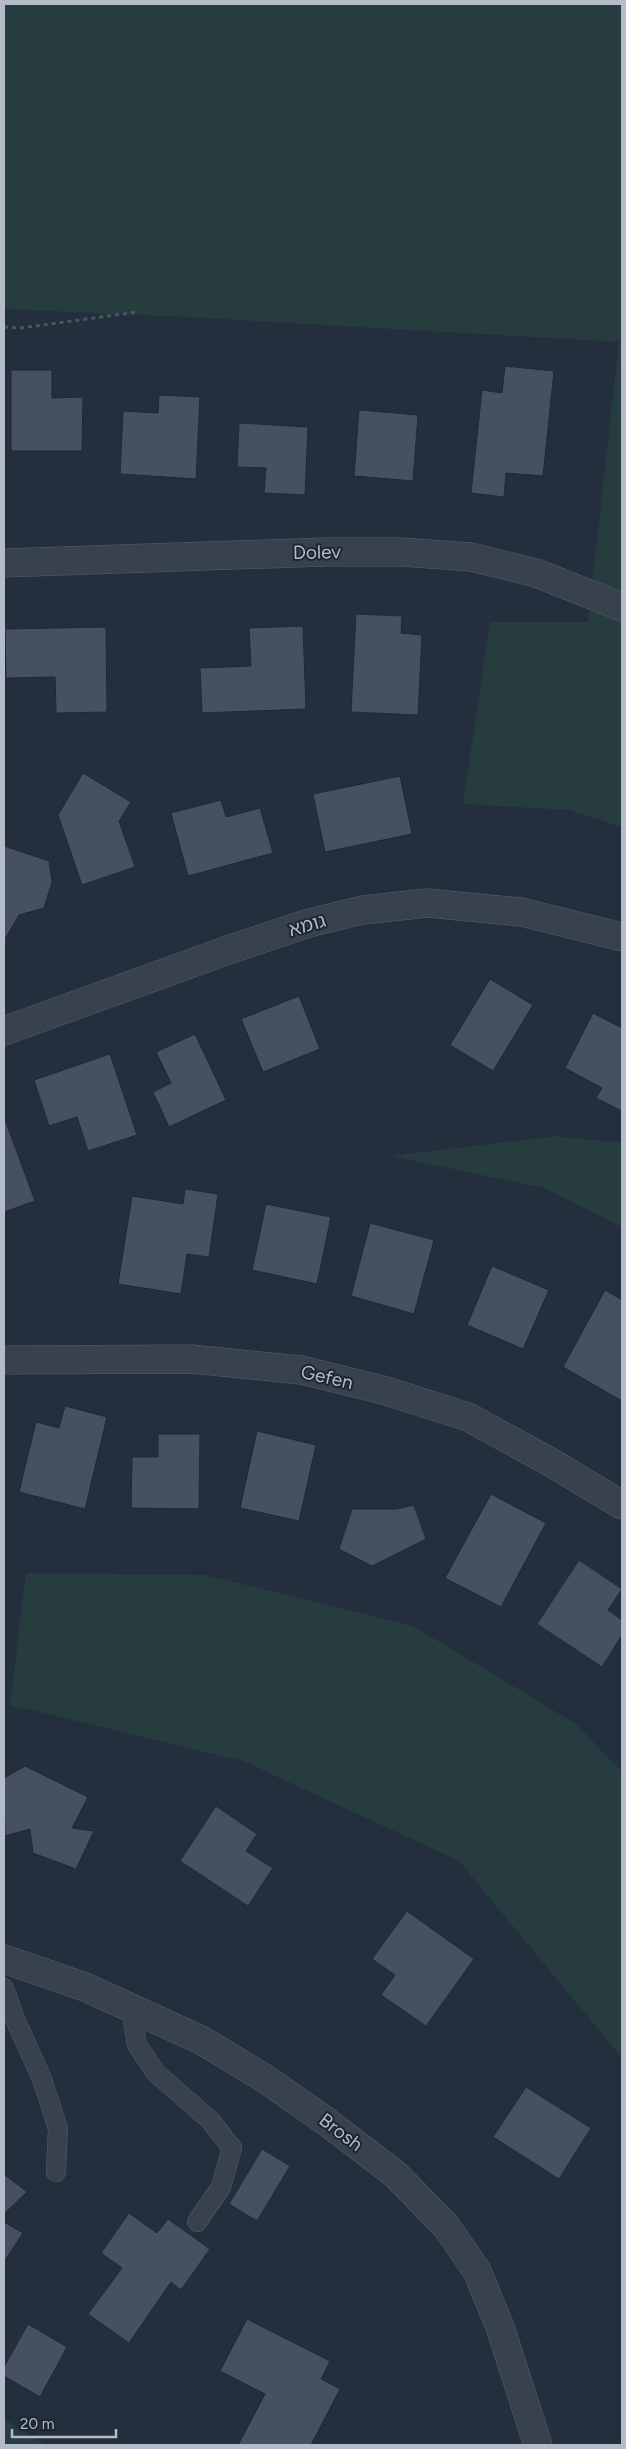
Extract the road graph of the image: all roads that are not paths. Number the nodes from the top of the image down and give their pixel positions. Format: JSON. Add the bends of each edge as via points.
{"nodes":[{"id":1,"x":4,"y":564,"type":"edge"},
{"id":2,"x":622,"y":607,"type":"edge"},
{"id":3,"x":622,"y":938,"type":"edge"},
{"id":4,"x":4,"y":1031,"type":"edge"},
{"id":5,"x":4,"y":1360,"type":"edge"},
{"id":6,"x":622,"y":1505,"type":"edge"},
{"id":7,"x":4,"y":1959,"type":"edge"},
{"id":8,"x":4,"y":1988,"type":"edge"},
{"id":9,"x":131,"y":2007,"type":"junction"},
{"id":10,"x":56,"y":2172,"type":"dead end"},
{"id":11,"x":197,"y":2222,"type":"dead end"},
{"id":12,"x":538,"y":2445,"type":"edge"}],
"edges":[{"from":1,"to":2,"type":"street","name":"Dolev","via":[[402,552],[471,558],[536,572]]},
{"from":3,"to":4,"type":"street","name":"גומא","via":[[521,912],[427,903],[363,910],[309,923],[231,949]]},
{"from":5,"to":6,"type":"street","name":"Gefen","via":[[192,1359],[301,1370],[383,1390],[468,1417]]},
{"from":7,"to":9,"type":"street","name":"Brosh"},
{"from":8,"to":10,"type":"lane","via":[[42,2079],[58,2129]]},
{"from":9,"to":11,"type":"lane","via":[[137,2045],[156,2073],[210,2120],[232,2148],[221,2186]]},
{"from":9,"to":12,"type":"street","name":"Brosh","via":[[203,2041],[267,2080],[395,2174],[446,2226],[480,2279],[500,2327]]}]}
